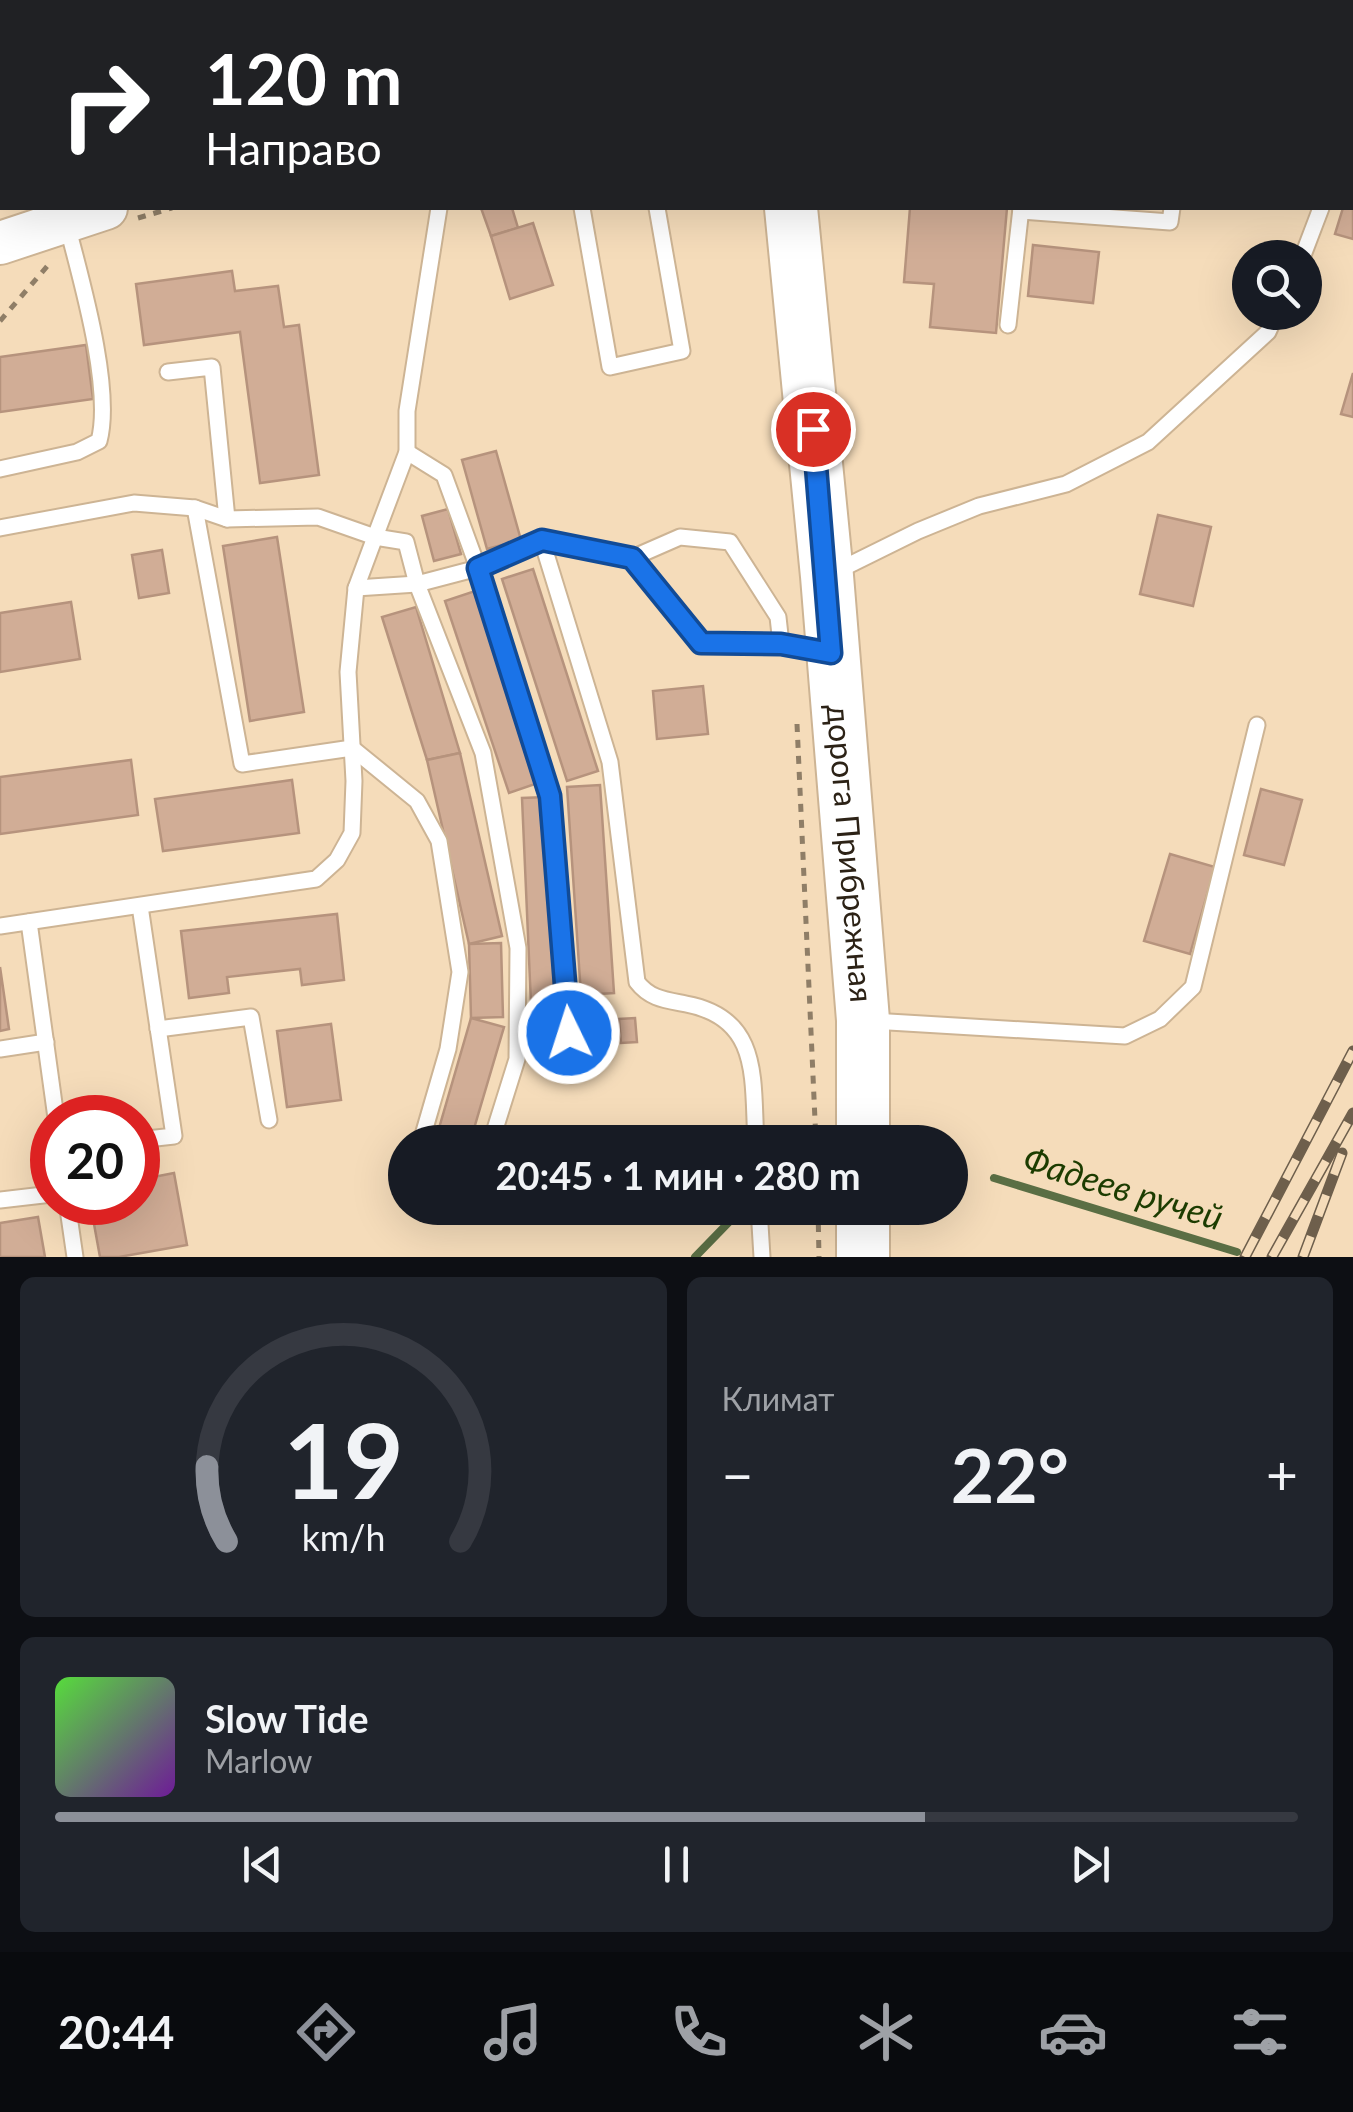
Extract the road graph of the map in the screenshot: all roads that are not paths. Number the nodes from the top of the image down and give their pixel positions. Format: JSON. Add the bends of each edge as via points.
{"nodes":[{"id":1,"x":100,"y":210,"type":"edge"},
{"id":2,"x":440,"y":210,"type":"edge"},
{"id":3,"x":582,"y":210,"type":"edge"},
{"id":4,"x":657,"y":210,"type":"edge"},
{"id":5,"x":791,"y":210,"type":"edge"},
{"id":6,"x":1021,"y":210,"type":"edge"},
{"id":7,"x":1032,"y":210,"type":"edge"},
{"id":8,"x":1172,"y":210,"type":"edge"},
{"id":9,"x":1320,"y":210,"type":"edge"},
{"id":10,"x":66,"y":221,"type":"junction"},
{"id":11,"x":1309,"y":240,"type":"edge"},
{"id":12,"x":0,"y":244,"type":"edge"},
{"id":13,"x":1008,"y":325,"type":"dead end"},
{"id":14,"x":1269,"y":330,"type":"edge"},
{"id":15,"x":168,"y":372,"type":"dead end"},
{"id":16,"x":406,"y":452,"type":"junction"},
{"id":17,"x":0,"y":469,"type":"edge"},
{"id":18,"x":194,"y":508,"type":"junction"},
{"id":19,"x":227,"y":519,"type":"junction"},
{"id":20,"x":0,"y":528,"type":"edge"},
{"id":21,"x":376,"y":537,"type":"junction"},
{"id":22,"x":542,"y":540,"type":"junction"},
{"id":23,"x":632,"y":558,"type":"junction"},
{"id":24,"x":478,"y":568,"type":"junction"},
{"id":25,"x":827,"y":576,"type":"junction"},
{"id":26,"x":417,"y":584,"type":"junction"},
{"id":27,"x":356,"y":588,"type":"junction"},
{"id":28,"x":781,"y":644,"type":"junction"},
{"id":29,"x":831,"y":653,"type":"junction"},
{"id":30,"x":1257,"y":725,"type":"dead end"},
{"id":31,"x":352,"y":748,"type":"junction"},
{"id":32,"x":140,"y":906,"type":"junction"},
{"id":33,"x":29,"y":922,"type":"junction"},
{"id":34,"x":0,"y":926,"type":"edge"},
{"id":35,"x":863,"y":1020,"type":"junction"},
{"id":36,"x":158,"y":1029,"type":"junction"},
{"id":37,"x":46,"y":1042,"type":"junction"},
{"id":38,"x":0,"y":1049,"type":"edge"},
{"id":39,"x":572,"y":1072,"type":"dead end"},
{"id":40,"x":53,"y":1095,"type":"edge"},
{"id":41,"x":269,"y":1120,"type":"dead end"},
{"id":42,"x":426,"y":1125,"type":"edge"},
{"id":43,"x":496,"y":1125,"type":"edge"},
{"id":44,"x":755,"y":1125,"type":"edge"},
{"id":45,"x":863,"y":1125,"type":"edge"},
{"id":46,"x":160,"y":1138,"type":"edge"},
{"id":47,"x":30,"y":1197,"type":"edge"},
{"id":48,"x":0,"y":1200,"type":"edge"},
{"id":49,"x":71,"y":1225,"type":"edge"},
{"id":50,"x":760,"y":1225,"type":"edge"},
{"id":51,"x":863,"y":1225,"type":"edge"},
{"id":52,"x":75,"y":1257,"type":"edge"},
{"id":53,"x":762,"y":1257,"type":"edge"},
{"id":54,"x":863,"y":1257,"type":"edge"}],
"edges":[{"from":1,"to":10,"type":"street"},
{"from":2,"to":16,"type":"lane"},
{"from":3,"to":4,"type":"lane","via":[[610,367],[682,351]]},
{"from":5,"to":25,"type":"highway","name":"дорога Прибрежная"},
{"from":6,"to":13,"type":"lane"},
{"from":7,"to":8,"type":"lane","via":[[1170,222]]},
{"from":9,"to":11,"type":"lane"},
{"from":10,"to":12,"type":"street"},
{"from":10,"to":17,"type":"lane","via":[[91,322],[105,420],[99,441],[76,452]]},
{"from":14,"to":25,"type":"lane","via":[[1148,442],[1066,484],[979,506]]},
{"from":15,"to":19,"type":"lane","via":[[212,367]]},
{"from":16,"to":21,"type":"lane"},
{"from":16,"to":24,"type":"lane","via":[[444,474]]},
{"from":18,"to":19,"type":"lane"},
{"from":18,"to":20,"type":"lane","via":[[134,503]]},
{"from":18,"to":31,"type":"lane","via":[[242,764]]},
{"from":19,"to":21,"type":"lane","via":[[318,518]]},
{"from":21,"to":26,"type":"lane","via":[[406,542]]},
{"from":21,"to":27,"type":"lane"},
{"from":22,"to":23,"type":"lane"},
{"from":22,"to":24,"type":"lane"},
{"from":22,"to":44,"type":"lane","via":[[610,762],[637,982],[659,999],[723,1016],[745,1042]]},
{"from":23,"to":28,"type":"lane","via":[[701,643]]},
{"from":23,"to":28,"type":"lane","via":[[680,537],[730,542],[778,617]]},
{"from":24,"to":26,"type":"lane"},
{"from":24,"to":39,"type":"lane","via":[[550,796]]},
{"from":25,"to":29,"type":"highway","name":"дорога Прибрежная"},
{"from":26,"to":27,"type":"lane"},
{"from":26,"to":43,"type":"lane","via":[[483,752],[518,948],[517,1059]]},
{"from":27,"to":31,"type":"lane","via":[[348,672]]},
{"from":28,"to":29,"type":"lane"},
{"from":29,"to":35,"type":"highway","name":"дорога Прибрежная"},
{"from":30,"to":35,"type":"lane","via":[[1194,987],[1160,1019],[1124,1036]]},
{"from":31,"to":32,"type":"lane","via":[[352,832],[337,860],[316,879]]},
{"from":31,"to":42,"type":"lane","via":[[418,802],[438,842],[460,972],[448,1049]]},
{"from":32,"to":33,"type":"lane"},
{"from":32,"to":36,"type":"lane"},
{"from":33,"to":34,"type":"lane"},
{"from":33,"to":37,"type":"lane"},
{"from":35,"to":45,"type":"highway","name":"дорога Прибрежная"},
{"from":36,"to":41,"type":"lane","via":[[250,1017]]},
{"from":36,"to":46,"type":"lane","via":[[174,1136]]},
{"from":37,"to":38,"type":"lane"},
{"from":37,"to":40,"type":"lane"},
{"from":47,"to":48,"type":"lane"},
{"from":49,"to":52,"type":"lane"},
{"from":50,"to":53,"type":"lane"},
{"from":51,"to":54,"type":"highway"}]}
